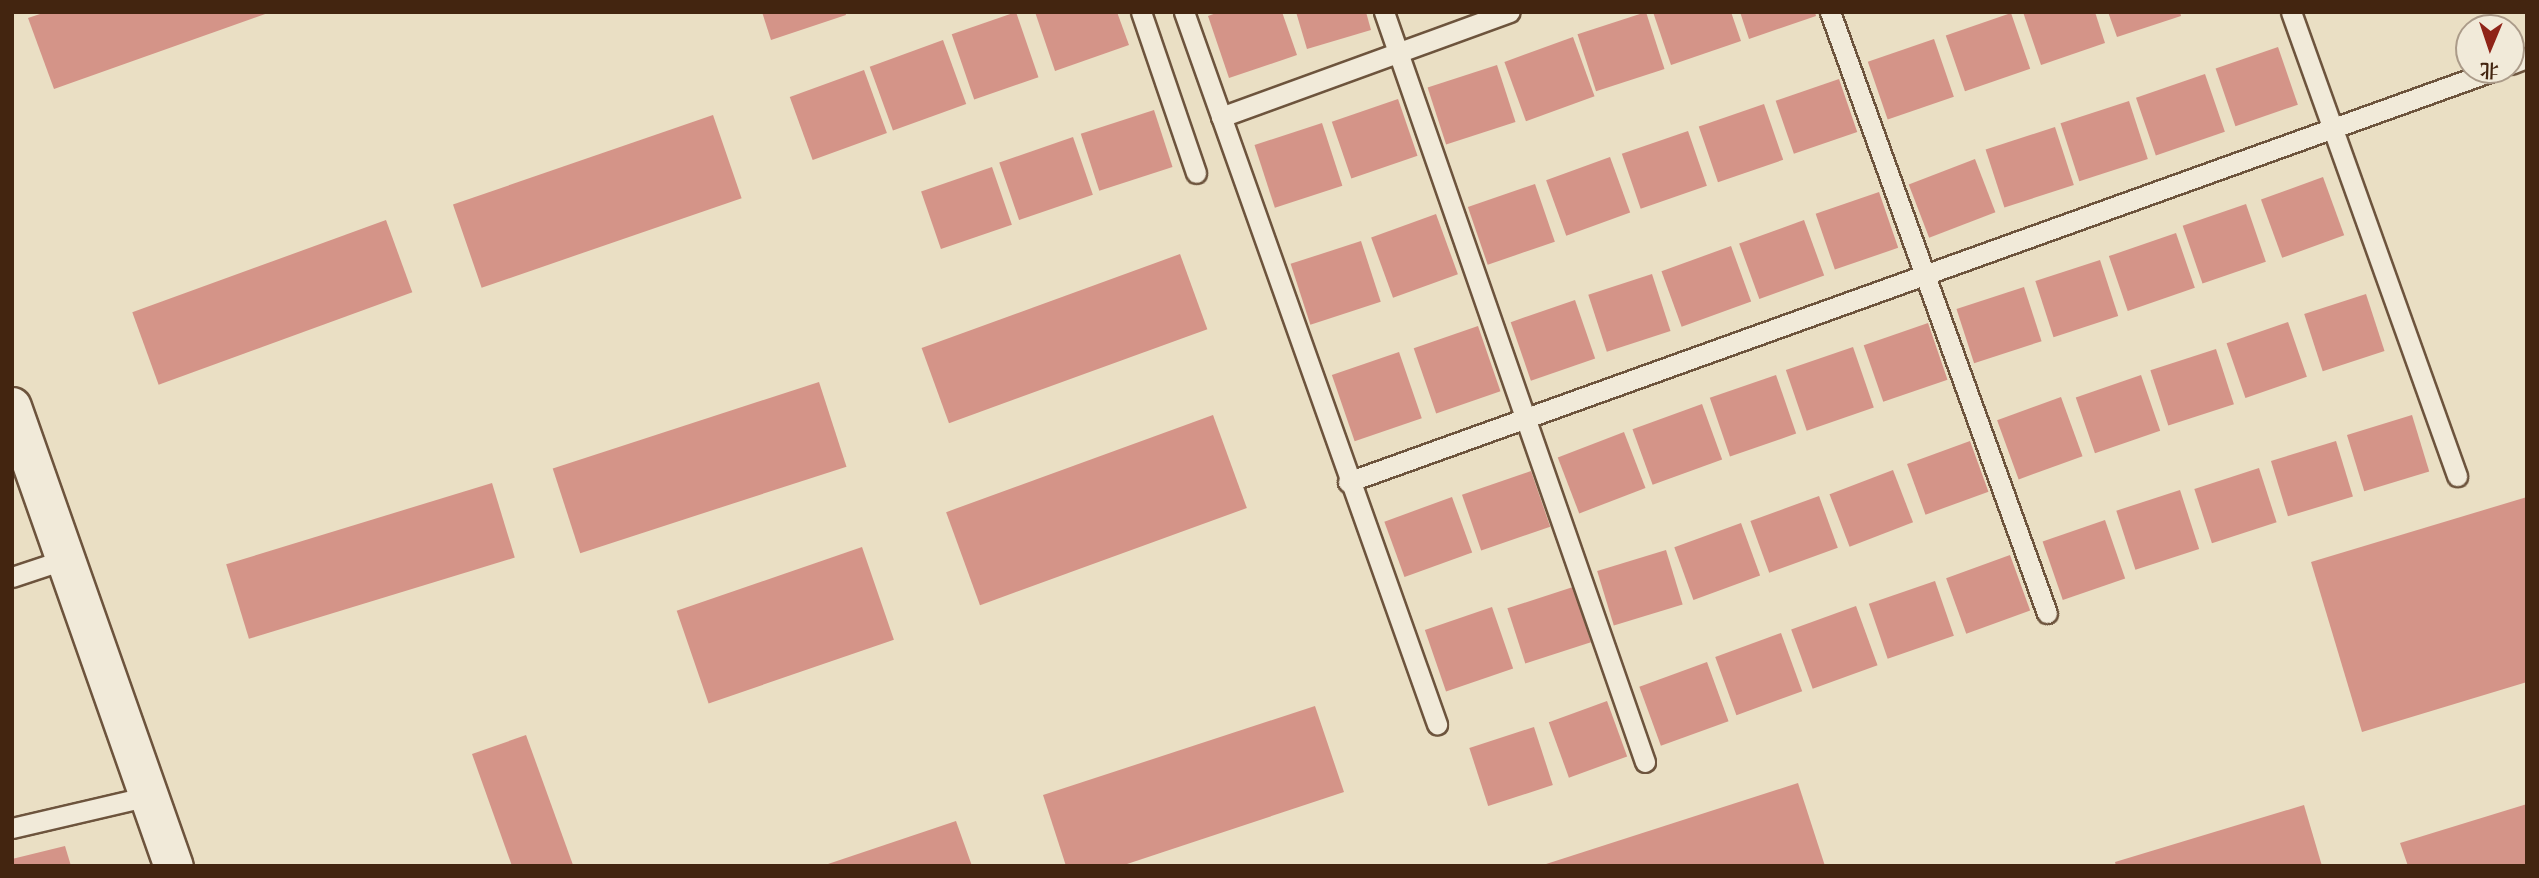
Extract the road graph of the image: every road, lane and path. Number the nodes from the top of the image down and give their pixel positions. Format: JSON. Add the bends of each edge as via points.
{"nodes":[{"id":1,"x":1141,"y":12,"type":"edge"},
{"id":2,"x":1184,"y":12,"type":"edge"},
{"id":3,"x":1384,"y":12,"type":"edge"},
{"id":4,"x":1510,"y":12,"type":"edge"},
{"id":5,"x":1830,"y":12,"type":"edge"},
{"id":6,"x":2291,"y":12,"type":"edge"},
{"id":7,"x":1398,"y":53,"type":"junction"},
{"id":8,"x":2457,"y":84,"type":"edge"},
{"id":9,"x":1220,"y":117,"type":"junction"},
{"id":10,"x":2333,"y":129,"type":"junction"},
{"id":11,"x":1196,"y":173,"type":"dead end"},
{"id":12,"x":1925,"y":275,"type":"junction"},
{"id":13,"x":1525,"y":419,"type":"junction"},
{"id":14,"x":16,"y":430,"type":"edge"},
{"id":15,"x":2457,"y":476,"type":"dead end"},
{"id":16,"x":1348,"y":482,"type":"junction"},
{"id":17,"x":66,"y":559,"type":"junction"},
{"id":18,"x":12,"y":577,"type":"edge"},
{"id":19,"x":2047,"y":613,"type":"dead end"},
{"id":20,"x":1437,"y":724,"type":"dead end"},
{"id":21,"x":1645,"y":762,"type":"dead end"},
{"id":22,"x":150,"y":796,"type":"junction"},
{"id":23,"x":12,"y":828,"type":"edge"},
{"id":24,"x":174,"y":866,"type":"edge"}],
"edges":[{"from":1,"to":11,"type":"lane"},
{"from":2,"to":9,"type":"lane"},
{"from":3,"to":7,"type":"lane"},
{"from":4,"to":7,"type":"lane"},
{"from":5,"to":12,"type":"lane"},
{"from":6,"to":10,"type":"lane"},
{"from":7,"to":9,"type":"lane"},
{"from":7,"to":13,"type":"lane"},
{"from":8,"to":10,"type":"lane"},
{"from":9,"to":16,"type":"lane"},
{"from":10,"to":12,"type":"lane"},
{"from":10,"to":15,"type":"lane"},
{"from":12,"to":13,"type":"lane"},
{"from":12,"to":19,"type":"lane"},
{"from":13,"to":16,"type":"lane"},
{"from":13,"to":21,"type":"lane"},
{"from":14,"to":17,"type":"street"},
{"from":16,"to":20,"type":"lane"},
{"from":17,"to":18,"type":"lane"},
{"from":17,"to":22,"type":"street"},
{"from":22,"to":23,"type":"lane"},
{"from":22,"to":24,"type":"street"}]}
